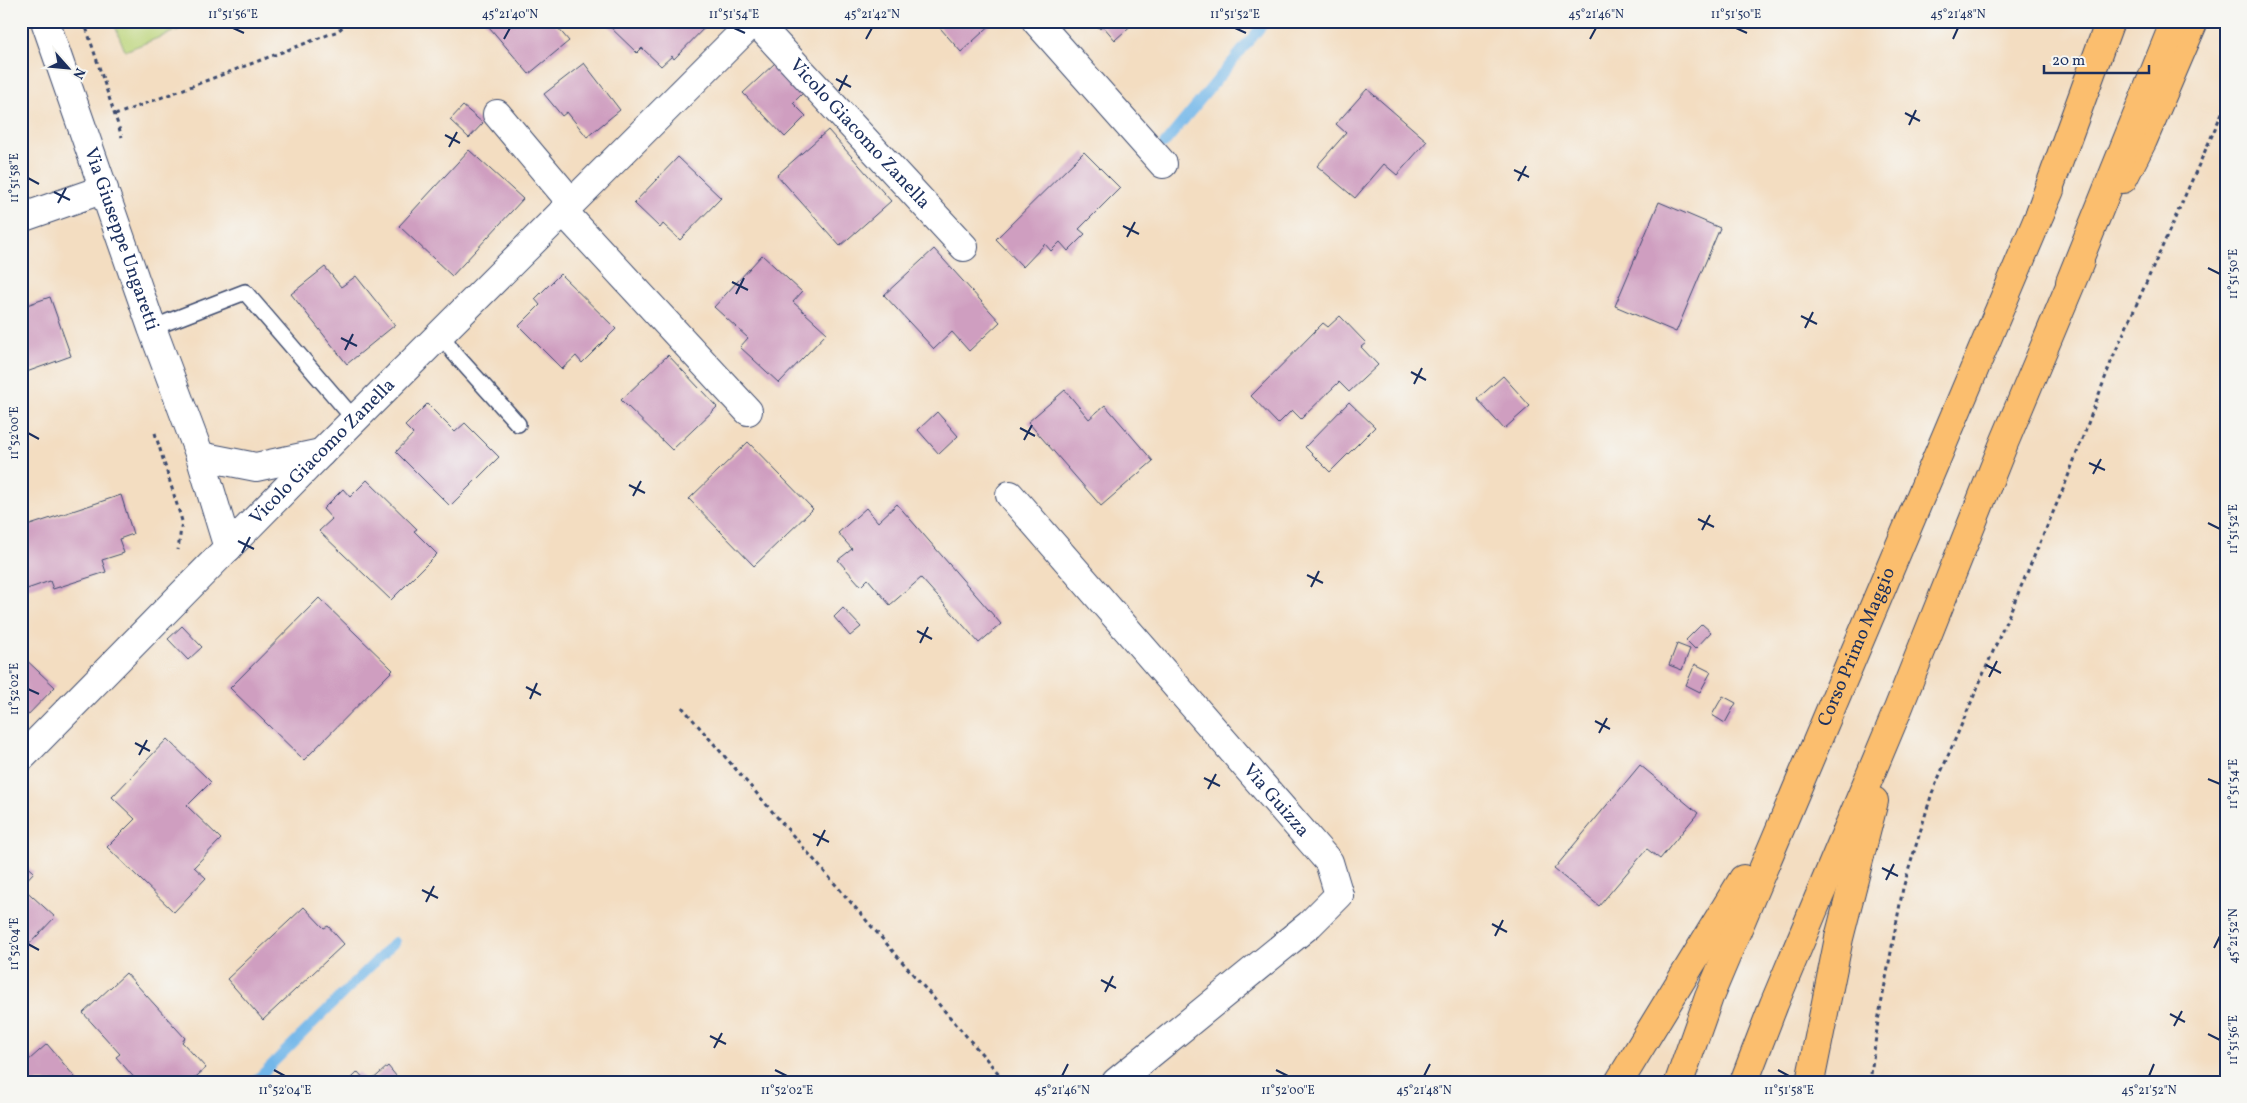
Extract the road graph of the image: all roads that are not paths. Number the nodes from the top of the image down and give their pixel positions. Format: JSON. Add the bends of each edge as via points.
{"nodes":[{"id":1,"x":45,"y":21,"type":"edge"},
{"id":2,"x":755,"y":21,"type":"edge"},
{"id":3,"x":1036,"y":21,"type":"edge"},
{"id":4,"x":2110,"y":21,"type":"edge"},
{"id":5,"x":2122,"y":21,"type":"edge"},
{"id":6,"x":2175,"y":21,"type":"edge"},
{"id":7,"x":2194,"y":21,"type":"edge"},
{"id":8,"x":497,"y":114,"type":"dead end"},
{"id":9,"x":1163,"y":164,"type":"dead end"},
{"id":10,"x":104,"y":189,"type":"junction"},
{"id":11,"x":567,"y":206,"type":"junction"},
{"id":12,"x":2040,"y":213,"type":"junction"},
{"id":13,"x":21,"y":218,"type":"edge"},
{"id":14,"x":964,"y":247,"type":"dead end"},
{"id":15,"x":2070,"y":282,"type":"junction"},
{"id":16,"x":152,"y":328,"type":"junction"},
{"id":17,"x":440,"y":334,"type":"junction"},
{"id":18,"x":748,"y":411,"type":"dead end"},
{"id":19,"x":355,"y":420,"type":"junction"},
{"id":20,"x":518,"y":424,"type":"dead end"},
{"id":21,"x":321,"y":453,"type":"junction"},
{"id":22,"x":200,"y":456,"type":"junction"},
{"id":23,"x":1010,"y":495,"type":"dead end"},
{"id":24,"x":228,"y":548,"type":"junction"},
{"id":25,"x":1898,"y":709,"type":"junction"},
{"id":26,"x":21,"y":758,"type":"edge"},
{"id":27,"x":1795,"y":791,"type":"junction"},
{"id":28,"x":1116,"y":1082,"type":"edge"},
{"id":29,"x":1619,"y":1082,"type":"edge"},
{"id":30,"x":1679,"y":1082,"type":"edge"},
{"id":31,"x":1744,"y":1082,"type":"edge"},
{"id":32,"x":1810,"y":1082,"type":"edge"}],
"edges":[{"from":1,"to":10,"type":"street","name":"Via Giuseppe Ungaretti"},
{"from":2,"to":11,"type":"street","name":"Vicolo Giacomo Zanella"},
{"from":2,"to":14,"type":"street","name":"Vicolo Giacomo Zanella"},
{"from":3,"to":9,"type":"street"},
{"from":4,"to":12,"type":"highway"},
{"from":5,"to":12,"type":"highway"},
{"from":6,"to":15,"type":"highway"},
{"from":7,"to":15,"type":"highway","via":[[2143,140]]},
{"from":8,"to":11,"type":"street"},
{"from":10,"to":13,"type":"street"},
{"from":10,"to":16,"type":"street","name":"Via Giuseppe Ungaretti"},
{"from":11,"to":17,"type":"street","name":"Vicolo Giacomo Zanella"},
{"from":11,"to":18,"type":"street"},
{"from":12,"to":27,"type":"highway","name":"Corso Primo Maggio"},
{"from":15,"to":25,"type":"highway"},
{"from":16,"to":19,"type":"lane","via":[[245,292]]},
{"from":16,"to":22,"type":"street","name":"Via Giuseppe Ungaretti"},
{"from":17,"to":19,"type":"street","name":"Vicolo Giacomo Zanella"},
{"from":17,"to":20,"type":"lane"},
{"from":19,"to":21,"type":"street","name":"Vicolo Giacomo Zanella"},
{"from":21,"to":22,"type":"street","via":[[256,467]]},
{"from":21,"to":24,"type":"street","name":"Vicolo Giacomo Zanella"},
{"from":22,"to":24,"type":"street","name":"Via Giuseppe Ungaretti"},
{"from":23,"to":28,"type":"street","name":"Via Guizza","via":[[1329,862],[1339,894],[1310,924]]},
{"from":24,"to":26,"type":"street","name":"Vicolo Giacomo Zanella"},
{"from":25,"to":31,"type":"highway"},
{"from":25,"to":32,"type":"highway","via":[[1839,938]]},
{"from":27,"to":29,"type":"highway"},
{"from":27,"to":30,"type":"highway","name":"Corso Primo Maggio","via":[[1709,996]]}]}
